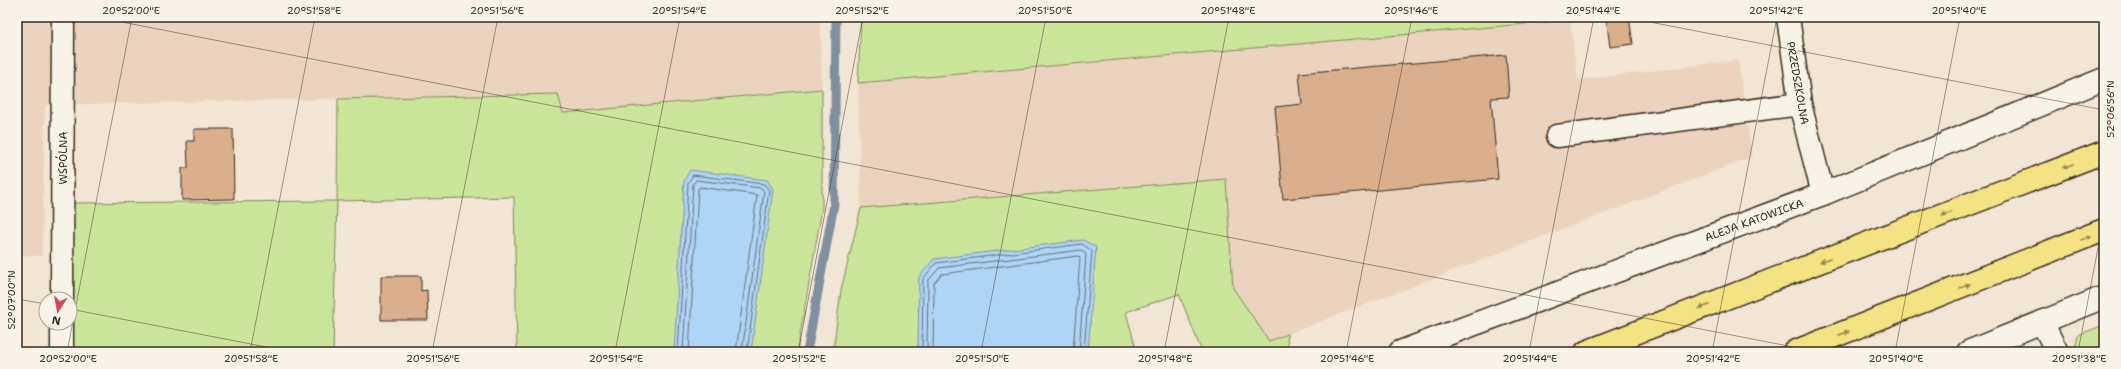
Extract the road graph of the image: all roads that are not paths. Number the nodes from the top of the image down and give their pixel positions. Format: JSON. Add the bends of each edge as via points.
{"nodes":[{"id":1,"x":63,"y":17,"type":"edge"},
{"id":2,"x":1788,"y":17,"type":"edge"},
{"id":3,"x":2104,"y":79,"type":"edge"},
{"id":4,"x":1800,"y":104,"type":"junction"},
{"id":5,"x":1556,"y":136,"type":"dead end"},
{"id":6,"x":2104,"y":152,"type":"edge"},
{"id":7,"x":1823,"y":194,"type":"junction"},
{"id":8,"x":2104,"y":230,"type":"edge"},
{"id":9,"x":62,"y":291,"type":"edge"},
{"id":10,"x":2104,"y":297,"type":"edge"},
{"id":11,"x":2042,"y":322,"type":"junction"},
{"id":12,"x":62,"y":331,"type":"edge"},
{"id":13,"x":62,"y":352,"type":"edge"},
{"id":14,"x":1400,"y":352,"type":"edge"},
{"id":15,"x":1586,"y":352,"type":"edge"},
{"id":16,"x":1794,"y":352,"type":"edge"},
{"id":17,"x":1968,"y":352,"type":"edge"},
{"id":18,"x":2057,"y":352,"type":"edge"}],
"edges":[{"from":1,"to":9,"type":"street","name":"WSPÓLNA"},
{"from":2,"to":4,"type":"street","name":"PRZEDSZKOLNA"},
{"from":3,"to":7,"type":"street","name":"ALEJA KATOWICKA"},
{"from":4,"to":5,"type":"street"},
{"from":4,"to":7,"type":"street","name":"PRZEDSZKOLNA"},
{"from":6,"to":15,"type":"highway","one_way":true},
{"from":7,"to":14,"type":"street","name":"ALEJA KATOWICKA"},
{"from":16,"to":8,"type":"highway","one_way":true},
{"from":10,"to":11,"type":"street"},
{"from":11,"to":17,"type":"street"},
{"from":11,"to":18,"type":"street"},
{"from":12,"to":13,"type":"street"}]}
